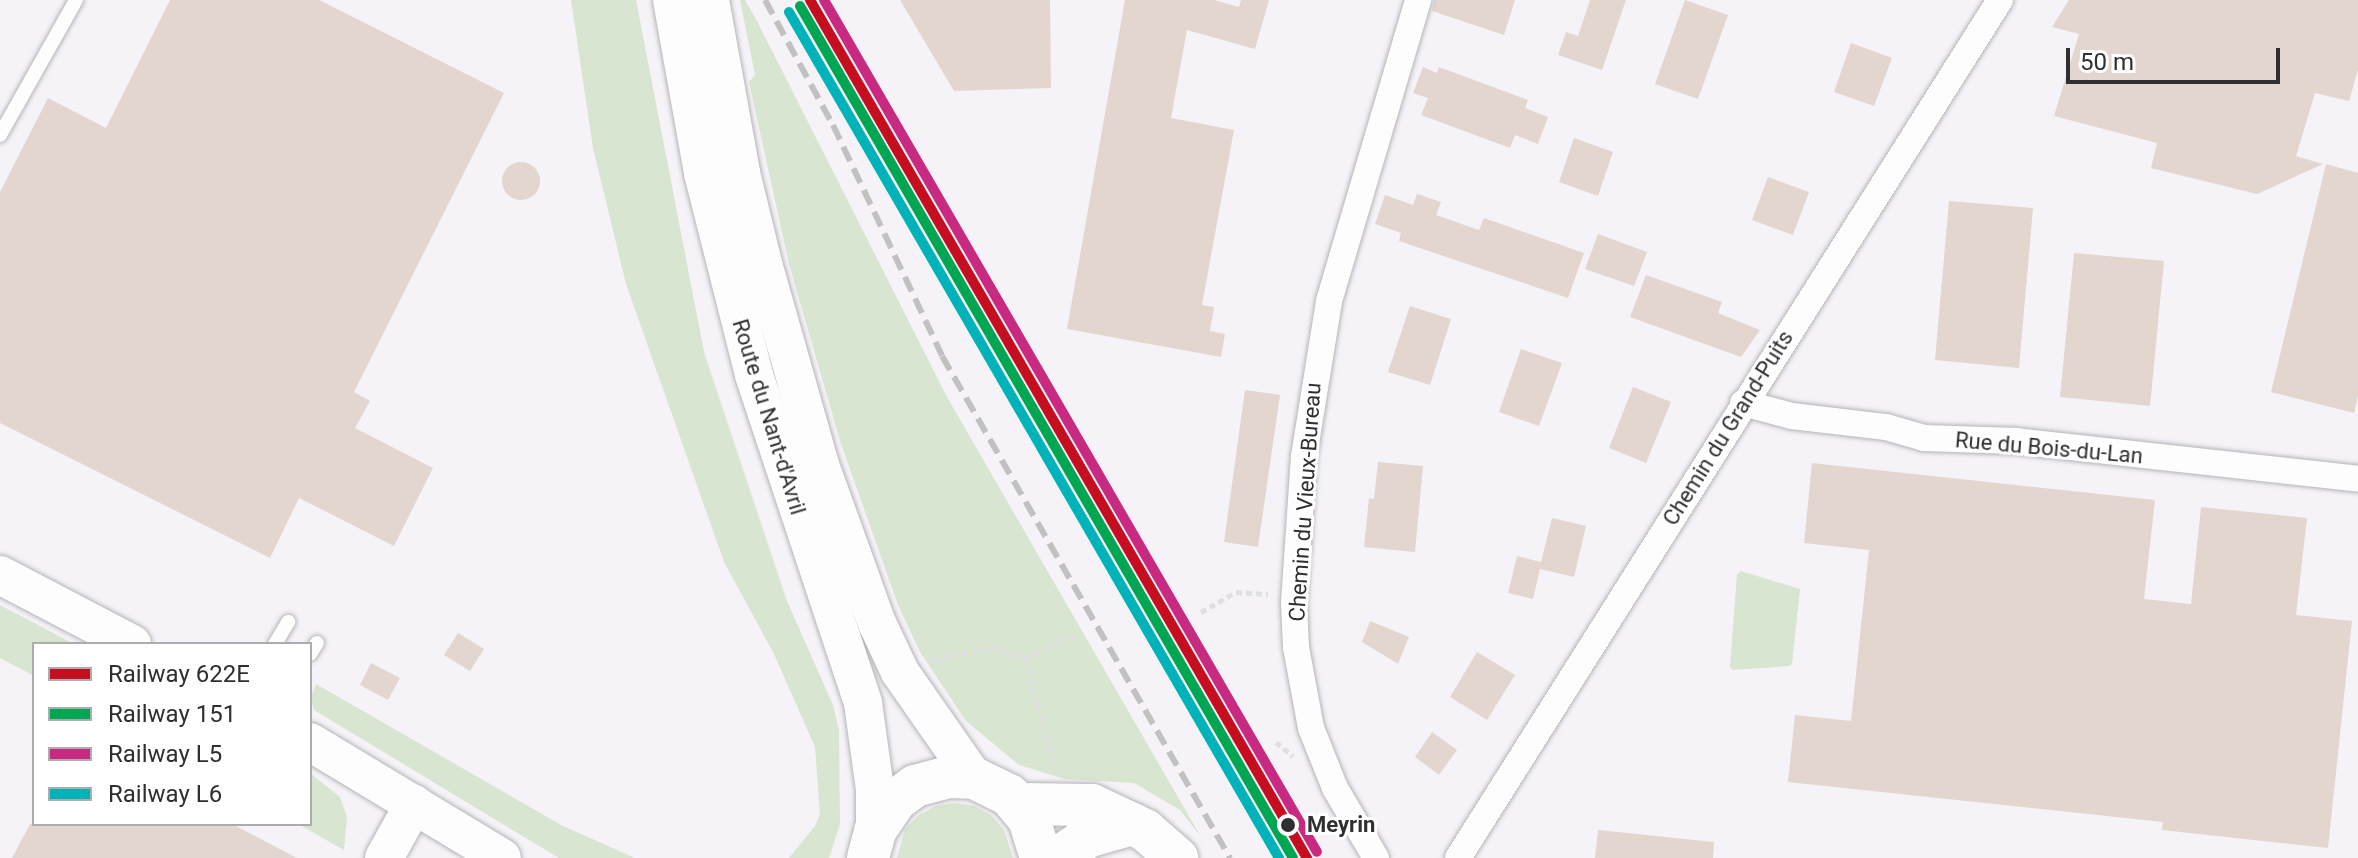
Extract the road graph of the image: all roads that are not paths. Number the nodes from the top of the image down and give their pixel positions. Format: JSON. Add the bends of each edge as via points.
{"nodes":[{"id":1,"x":76,"y":0,"type":"edge"},
{"id":2,"x":672,"y":0,"type":"edge"},
{"id":3,"x":710,"y":0,"type":"edge"},
{"id":4,"x":1418,"y":0,"type":"edge"},
{"id":5,"x":2000,"y":0,"type":"edge"},
{"id":6,"x":0,"y":135,"type":"edge"},
{"id":7,"x":1743,"y":403,"type":"junction"},
{"id":8,"x":2358,"y":479,"type":"edge"},
{"id":9,"x":0,"y":575,"type":"edge"},
{"id":10,"x":288,"y":622,"type":"dead end"},
{"id":11,"x":128,"y":642,"type":"edge"},
{"id":12,"x":276,"y":642,"type":"edge"},
{"id":13,"x":312,"y":743,"type":"edge"},
{"id":14,"x":974,"y":778,"type":"junction"},
{"id":15,"x":414,"y":804,"type":"junction"},
{"id":16,"x":1019,"y":804,"type":"junction"},
{"id":17,"x":1132,"y":824,"type":"junction"},
{"id":18,"x":870,"y":851,"type":"edge"},
{"id":19,"x":384,"y":858,"type":"edge"},
{"id":20,"x":502,"y":858,"type":"edge"},
{"id":21,"x":1041,"y":858,"type":"edge"},
{"id":22,"x":1058,"y":858,"type":"edge"},
{"id":23,"x":1177,"y":858,"type":"edge"},
{"id":24,"x":1376,"y":858,"type":"edge"},
{"id":25,"x":1458,"y":858,"type":"edge"}],
"edges":[{"from":1,"to":6,"type":"lane"},
{"from":2,"to":18,"type":"main road","name":"Route du Nant-d'Avril","via":[[703,173],[738,320],[863,703],[875,790]]},
{"from":3,"to":14,"type":"main road","name":"Route du Nant-d'Avril","via":[[751,213],[820,465],[889,648],[915,697]]},
{"from":4,"to":24,"type":"street","name":"Chemin du Vieux-Bureau","via":[[1329,301],[1304,456],[1294,603],[1311,728],[1335,788]]},
{"from":5,"to":7,"type":"street","name":"Chemin du Grand-Puits"},
{"from":7,"to":8,"type":"street","name":"Rue du Bois-du-Lan","via":[[1924,438],[2016,441]]},
{"from":7,"to":25,"type":"street","name":"Chemin du Grand-Puits"},
{"from":9,"to":11,"type":"main road"},
{"from":10,"to":12,"type":"lane"},
{"from":13,"to":15,"type":"main road"},
{"from":14,"to":16,"type":"main road"},
{"from":14,"to":18,"type":"main road","via":[[937,778],[915,786],[887,810]]},
{"from":15,"to":19,"type":"main road"},
{"from":15,"to":20,"type":"main road"},
{"from":16,"to":17,"type":"main road","via":[[1092,805]]},
{"from":16,"to":21,"type":"main road","via":[[1037,835]]},
{"from":17,"to":22,"type":"main road","via":[[1090,836]]},
{"from":17,"to":23,"type":"main road","via":[[1155,836]]}]}
